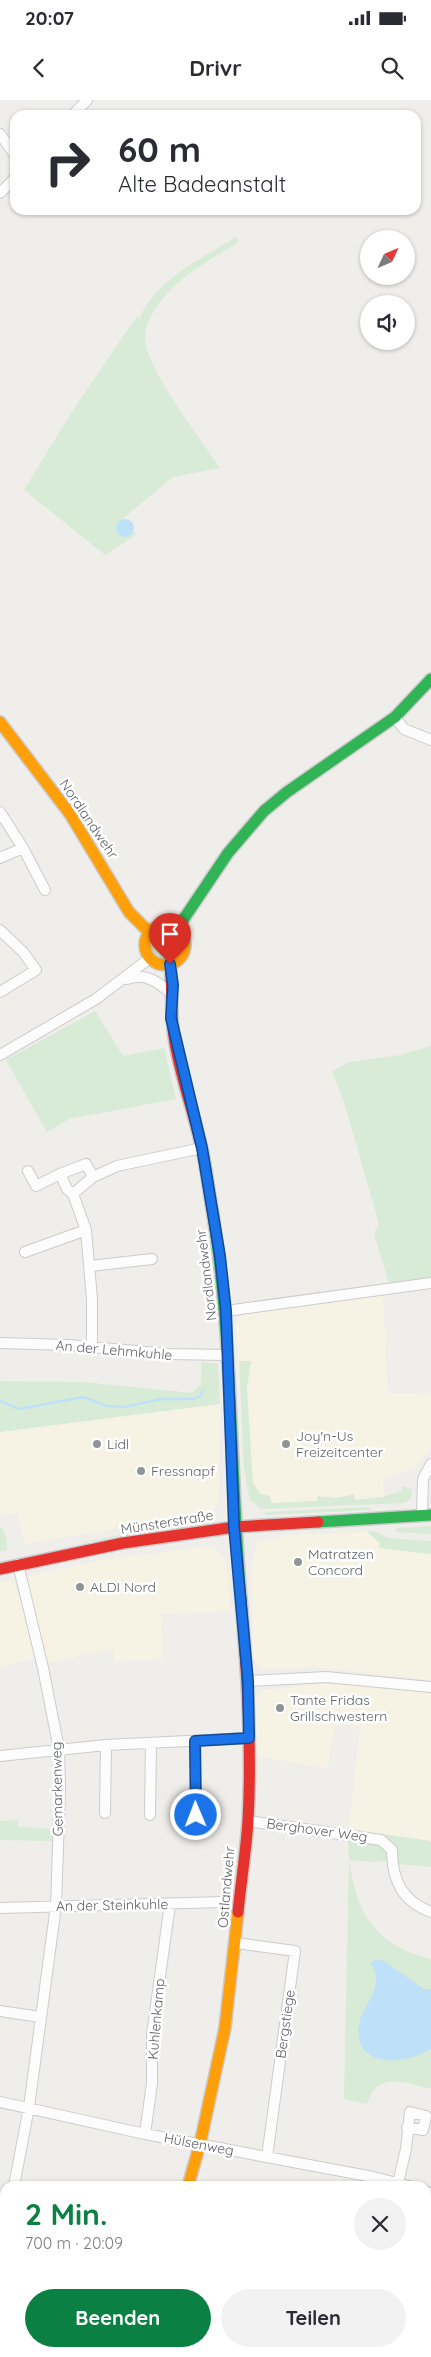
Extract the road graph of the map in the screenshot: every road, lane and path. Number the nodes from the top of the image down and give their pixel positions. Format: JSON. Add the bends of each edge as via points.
{"nodes":[{"id":1,"x":86,"y":100,"type":"edge"},
{"id":2,"x":77,"y":110,"type":"edge"},
{"id":3,"x":0,"y":134,"type":"edge"},
{"id":4,"x":10,"y":148,"type":"edge"},
{"id":5,"x":10,"y":183,"type":"edge"},
{"id":6,"x":0,"y":194,"type":"edge"},
{"id":7,"x":431,"y":680,"type":"edge"},
{"id":8,"x":395,"y":717,"type":"junction"},
{"id":9,"x":0,"y":722,"type":"edge"},
{"id":10,"x":431,"y":740,"type":"edge"},
{"id":11,"x":0,"y":812,"type":"edge"},
{"id":12,"x":23,"y":848,"type":"junction"},
{"id":13,"x":0,"y":858,"type":"edge"},
{"id":14,"x":45,"y":890,"type":"dead end"},
{"id":15,"x":177,"y":929,"type":"junction"},
{"id":16,"x":0,"y":930,"type":"edge"},
{"id":17,"x":150,"y":933,"type":"junction"},
{"id":18,"x":150,"y":958,"type":"junction"},
{"id":19,"x":170,"y":964,"type":"junction"},
{"id":20,"x":121,"y":980,"type":"junction"},
{"id":21,"x":0,"y":992,"type":"edge"},
{"id":22,"x":172,"y":994,"type":"junction"},
{"id":23,"x":0,"y":1055,"type":"edge"},
{"id":24,"x":202,"y":1148,"type":"junction"},
{"id":25,"x":28,"y":1171,"type":"dead end"},
{"id":26,"x":60,"y":1174,"type":"junction"},
{"id":27,"x":93,"y":1177,"type":"junction"},
{"id":28,"x":73,"y":1194,"type":"junction"},
{"id":29,"x":86,"y":1230,"type":"junction"},
{"id":30,"x":25,"y":1252,"type":"dead end"},
{"id":31,"x":152,"y":1259,"type":"dead end"},
{"id":32,"x":90,"y":1266,"type":"junction"},
{"id":33,"x":431,"y":1283,"type":"edge"},
{"id":34,"x":226,"y":1311,"type":"junction"},
{"id":35,"x":0,"y":1343,"type":"edge"},
{"id":36,"x":92,"y":1347,"type":"junction"},
{"id":37,"x":228,"y":1355,"type":"junction"},
{"id":38,"x":431,"y":1464,"type":"edge"},
{"id":39,"x":427,"y":1515,"type":"edge"},
{"id":40,"x":234,"y":1527,"type":"junction"},
{"id":41,"x":18,"y":1564,"type":"junction"},
{"id":42,"x":0,"y":1569,"type":"edge"},
{"id":43,"x":248,"y":1681,"type":"junction"},
{"id":44,"x":431,"y":1688,"type":"edge"},
{"id":45,"x":249,"y":1738,"type":"junction"},
{"id":46,"x":195,"y":1741,"type":"junction"},
{"id":47,"x":151,"y":1743,"type":"junction"},
{"id":48,"x":106,"y":1746,"type":"junction"},
{"id":49,"x":59,"y":1749,"type":"junction"},
{"id":50,"x":0,"y":1756,"type":"edge"},
{"id":51,"x":105,"y":1813,"type":"dead end"},
{"id":52,"x":150,"y":1815,"type":"dead end"},
{"id":53,"x":196,"y":1815,"type":"dead end"},
{"id":54,"x":248,"y":1821,"type":"junction"},
{"id":55,"x":224,"y":1902,"type":"dead end"},
{"id":56,"x":170,"y":1904,"type":"junction"},
{"id":57,"x":56,"y":1906,"type":"junction"},
{"id":58,"x":0,"y":1908,"type":"edge"},
{"id":59,"x":431,"y":1912,"type":"edge"},
{"id":60,"x":236,"y":1942,"type":"junction"},
{"id":61,"x":0,"y":2011,"type":"edge"},
{"id":62,"x":40,"y":2017,"type":"junction"},
{"id":63,"x":0,"y":2102,"type":"edge"},
{"id":64,"x":29,"y":2107,"type":"junction"},
{"id":65,"x":407,"y":2127,"type":"dead end"},
{"id":66,"x":145,"y":2134,"type":"junction"},
{"id":67,"x":200,"y":2144,"type":"junction"},
{"id":68,"x":267,"y":2157,"type":"junction"},
{"id":69,"x":15,"y":2181,"type":"edge"},
{"id":70,"x":189,"y":2181,"type":"edge"},
{"id":71,"x":388,"y":2181,"type":"edge"},
{"id":72,"x":398,"y":2181,"type":"edge"}],
"edges":[{"from":1,"to":2,"type":"street"},
{"from":3,"to":4,"type":"street"},
{"from":5,"to":6,"type":"street"},
{"from":7,"to":8,"type":"main road"},
{"from":8,"to":10,"type":"street","via":[[404,729]]},
{"from":8,"to":15,"type":"main road","via":[[264,811],[244,832]]},
{"from":9,"to":17,"type":"main road","name":"Nordlandwehr","via":[[70,814],[130,912]]},
{"from":11,"to":12,"type":"street"},
{"from":12,"to":13,"type":"street"},
{"from":12,"to":14,"type":"street"},
{"from":15,"to":17,"type":"main road","via":[[166,925],[154,928]]},
{"from":15,"to":19,"type":"main road","via":[[184,940],[184,952]]},
{"from":16,"to":21,"type":"street","via":[[36,970]]},
{"from":17,"to":18,"type":"main road","via":[[146,945]]},
{"from":18,"to":19,"type":"main road","via":[[159,964]]},
{"from":18,"to":20,"type":"street"},
{"from":19,"to":22,"type":"main road","name":"Nordlandwehr"},
{"from":20,"to":22,"type":"street","via":[[137,975],[150,978]]},
{"from":20,"to":23,"type":"street","via":[[68,1017]]},
{"from":22,"to":24,"type":"main road","name":"Nordlandwehr","via":[[174,1038]]},
{"from":24,"to":27,"type":"street","via":[[117,1166]]},
{"from":24,"to":34,"type":"main road","name":"Nordlandwehr"},
{"from":25,"to":26,"type":"street","via":[[36,1186]]},
{"from":26,"to":27,"type":"street","via":[[86,1164]]},
{"from":26,"to":28,"type":"street"},
{"from":27,"to":28,"type":"street"},
{"from":28,"to":29,"type":"street"},
{"from":29,"to":30,"type":"street"},
{"from":29,"to":32,"type":"street"},
{"from":31,"to":32,"type":"street"},
{"from":32,"to":36,"type":"street"},
{"from":33,"to":34,"type":"street"},
{"from":34,"to":37,"type":"main road","name":"Nordlandwehr"},
{"from":35,"to":36,"type":"street","name":"An der Lehmkuhle"},
{"from":36,"to":37,"type":"street","name":"An der Lehmkuhle"},
{"from":37,"to":40,"type":"main road","name":"Nordlandwehr"},
{"from":38,"to":39,"type":"street","via":[[423,1479]]},
{"from":39,"to":40,"type":"main road","name":"Münsterstraße"},
{"from":40,"to":41,"type":"main road","name":"Münsterstraße","via":[[123,1543]]},
{"from":40,"to":43,"type":"main road","name":"Ostlandwehr"},
{"from":41,"to":42,"type":"main road","name":"Münsterstraße"},
{"from":41,"to":49,"type":"street","name":"Gemarkenweg"},
{"from":43,"to":44,"type":"street","via":[[326,1677]]},
{"from":43,"to":45,"type":"main road","name":"Ostlandwehr"},
{"from":45,"to":46,"type":"street"},
{"from":45,"to":54,"type":"main road","name":"Ostlandwehr"},
{"from":46,"to":47,"type":"street"},
{"from":46,"to":53,"type":"street"},
{"from":47,"to":48,"type":"street"},
{"from":47,"to":52,"type":"street"},
{"from":48,"to":49,"type":"street"},
{"from":48,"to":51,"type":"street"},
{"from":49,"to":50,"type":"street"},
{"from":49,"to":57,"type":"street","name":"Gemarkenweg"},
{"from":54,"to":59,"type":"street","name":"Berghover Weg","via":[[381,1840],[392,1850],[393,1873],[404,1893]]},
{"from":54,"to":60,"type":"main road","name":"Ostlandwehr"},
{"from":55,"to":56,"type":"street","name":"An der Steinkuhle"},
{"from":56,"to":57,"type":"street","name":"An der Steinkuhle"},
{"from":56,"to":66,"type":"street","name":"Kuhlenkamp","via":[[152,2034],[152,2084]]},
{"from":57,"to":58,"type":"street","name":"An der Steinkuhle"},
{"from":57,"to":62,"type":"street","name":"Gemarkenweg"},
{"from":60,"to":67,"type":"main road","name":"Ostlandwehr","via":[[225,2028]]},
{"from":60,"to":68,"type":"street","name":"Bergstiege","via":[[295,1951]]},
{"from":61,"to":62,"type":"street"},
{"from":62,"to":64,"type":"street","name":"Gemarkenweg"},
{"from":63,"to":64,"type":"street","name":"Hülsenweg"},
{"from":64,"to":66,"type":"street","name":"Hülsenweg"},
{"from":64,"to":69,"type":"street","name":"Gemarkenweg"},
{"from":65,"to":72,"type":"street","via":[[406,2150]]},
{"from":66,"to":67,"type":"street","name":"Hülsenweg"},
{"from":67,"to":68,"type":"street","name":"Hülsenweg"},
{"from":67,"to":70,"type":"main road","name":"Ostlandwehr"},
{"from":68,"to":71,"type":"street","name":"Hülsenweg"}]}
